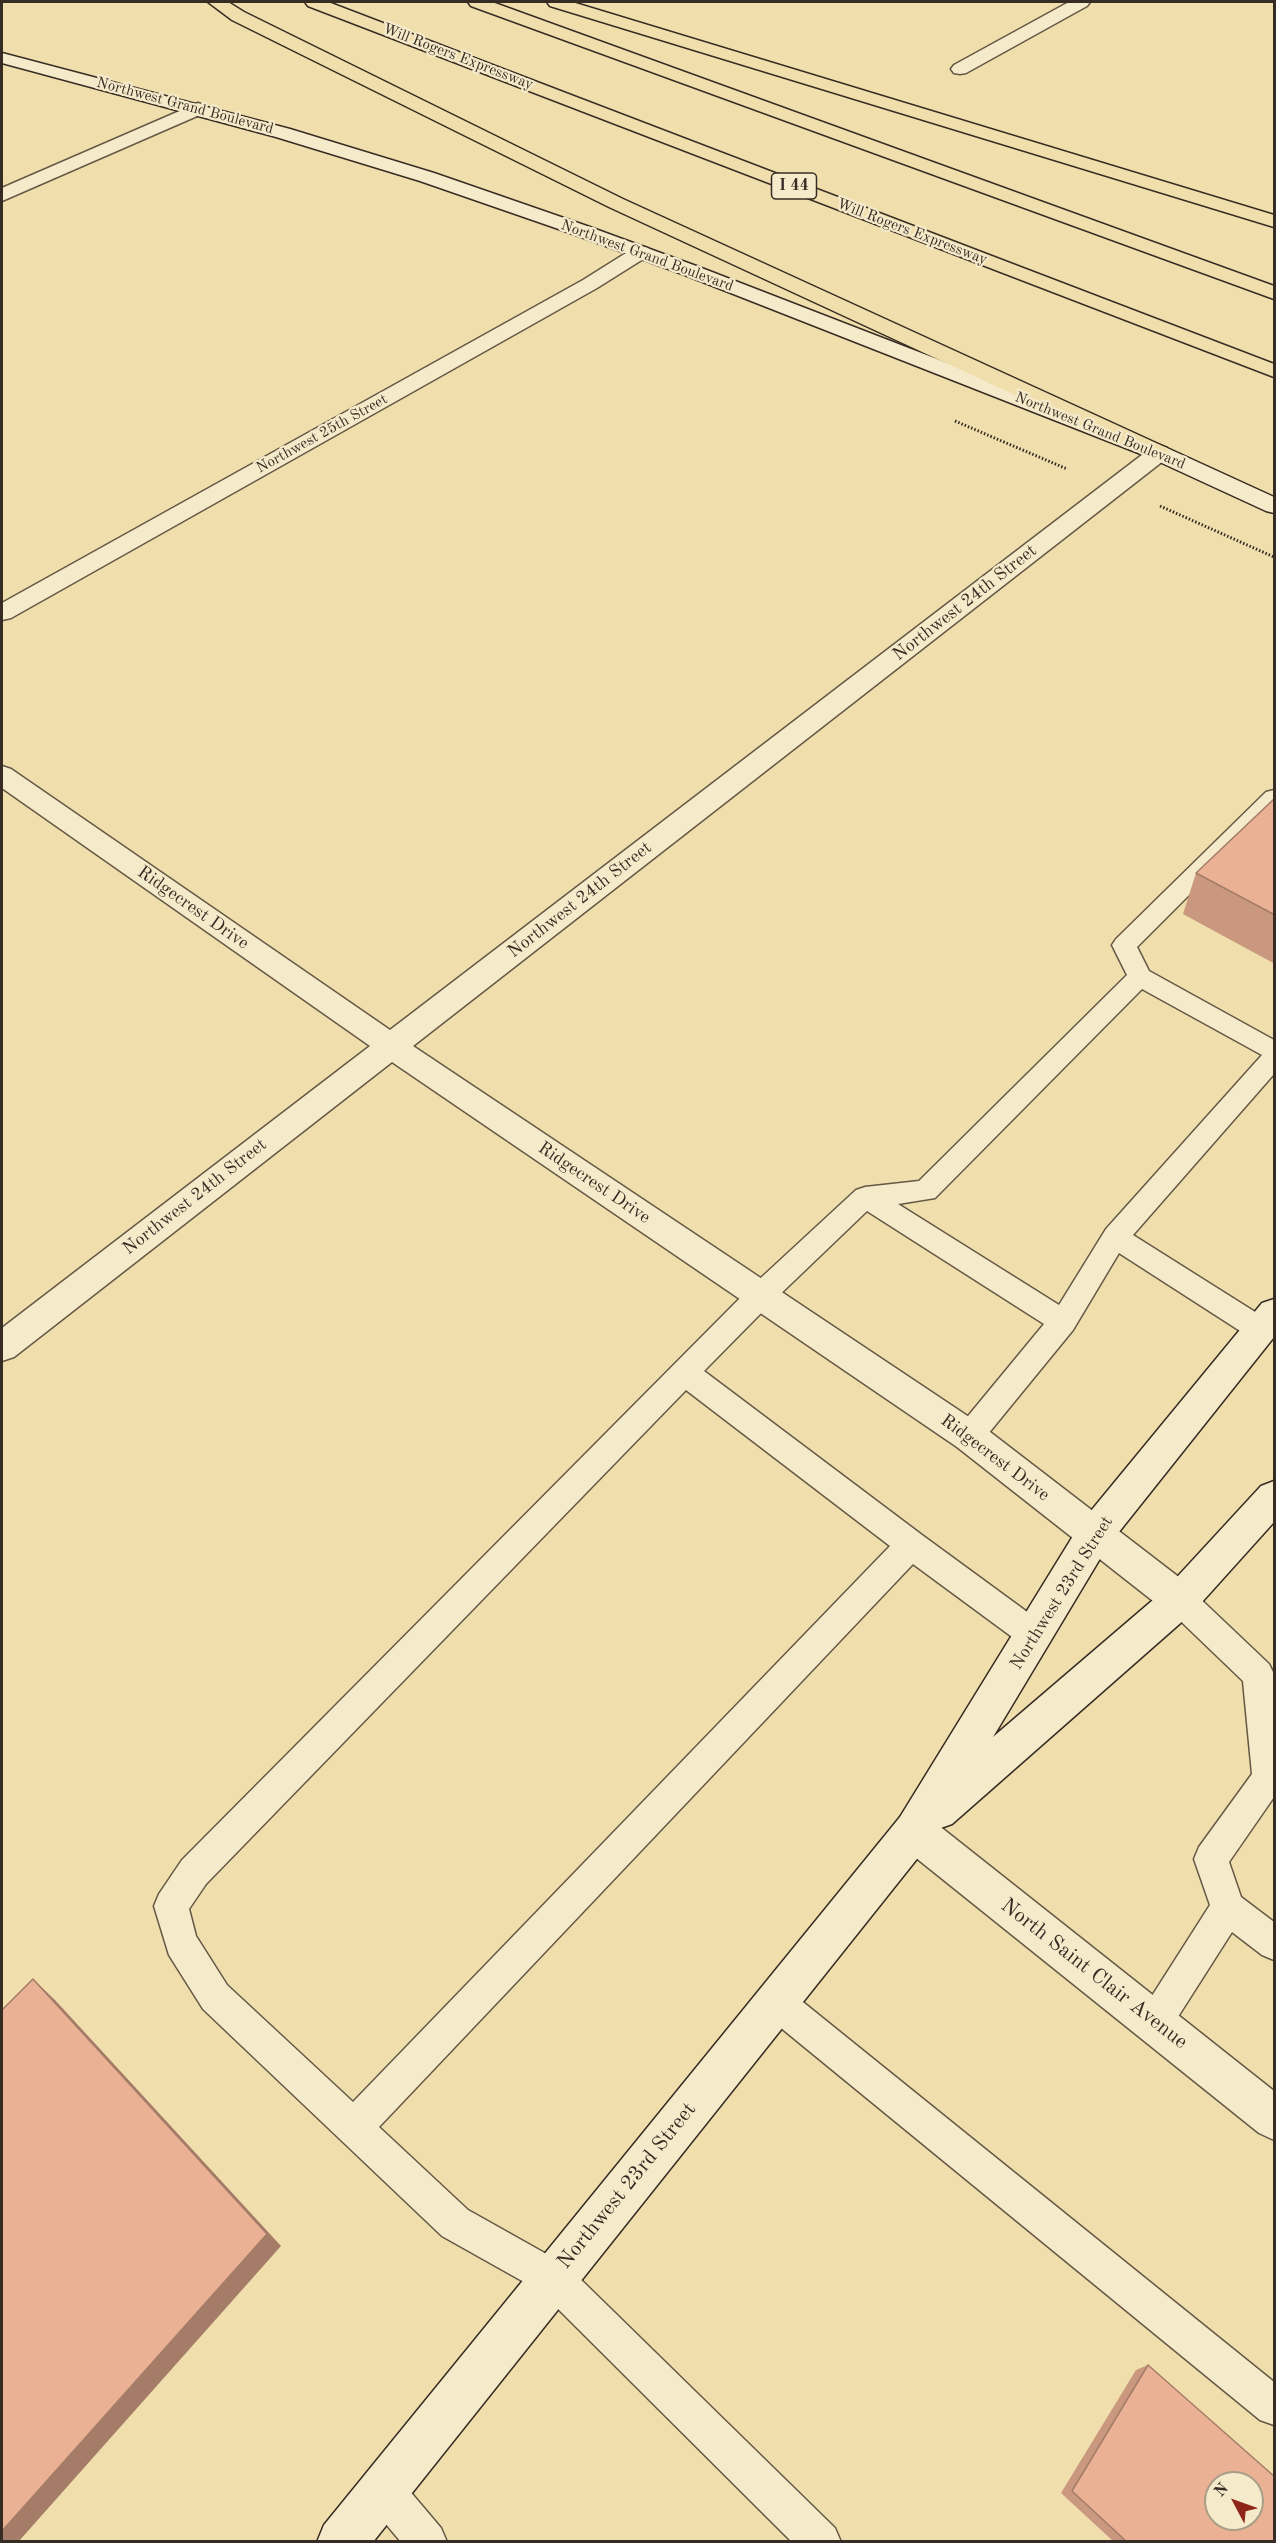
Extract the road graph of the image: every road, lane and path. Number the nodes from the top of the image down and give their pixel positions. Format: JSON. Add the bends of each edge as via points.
{"nodes":[{"id":1,"x":217,"y":2,"type":"edge"},
{"id":2,"x":314,"y":2,"type":"edge"},
{"id":3,"x":477,"y":2,"type":"edge"},
{"id":4,"x":556,"y":2,"type":"edge"},
{"id":5,"x":1081,"y":2,"type":"edge"},
{"id":6,"x":2,"y":58,"type":"edge"},
{"id":7,"x":960,"y":69,"type":"dead end"},
{"id":8,"x":198,"y":109,"type":"junction"},
{"id":9,"x":2,"y":195,"type":"edge"},
{"id":10,"x":1275,"y":221,"type":"edge"},
{"id":11,"x":641,"y":252,"type":"junction"},
{"id":12,"x":1275,"y":293,"type":"edge"},
{"id":13,"x":1275,"y":371,"type":"edge"},
{"id":14,"x":1159,"y":453,"type":"junction"},
{"id":15,"x":1275,"y":506,"type":"edge"},
{"id":16,"x":1178,"y":514,"type":"dead end"},
{"id":17,"x":1275,"y":557,"type":"edge"},
{"id":18,"x":2,"y":614,"type":"edge"},
{"id":19,"x":2,"y":775,"type":"edge"},
{"id":20,"x":1275,"y":797,"type":"edge"},
{"id":21,"x":1140,"y":977,"type":"junction"},
{"id":22,"x":391,"y":1046,"type":"junction"},
{"id":23,"x":1275,"y":1051,"type":"edge"},
{"id":24,"x":1275,"y":1058,"type":"edge"},
{"id":25,"x":865,"y":1197,"type":"junction"},
{"id":26,"x":1115,"y":1237,"type":"junction"},
{"id":27,"x":761,"y":1295,"type":"junction"},
{"id":28,"x":1268,"y":1321,"type":"edge"},
{"id":29,"x":1063,"y":1322,"type":"junction"},
{"id":30,"x":2,"y":1347,"type":"edge"},
{"id":31,"x":685,"y":1373,"type":"junction"},
{"id":32,"x":969,"y":1436,"type":"junction"},
{"id":33,"x":1275,"y":1497,"type":"edge"},
{"id":34,"x":1094,"y":1535,"type":"junction"},
{"id":35,"x":911,"y":1545,"type":"junction"},
{"id":36,"x":1180,"y":1600,"type":"junction"},
{"id":37,"x":1034,"y":1635,"type":"junction"},
{"id":38,"x":914,"y":1831,"type":"junction"},
{"id":39,"x":1228,"y":1908,"type":"junction"},
{"id":40,"x":1275,"y":1943,"type":"edge"},
{"id":41,"x":776,"y":2002,"type":"junction"},
{"id":42,"x":1155,"y":2022,"type":"junction"},
{"id":43,"x":1275,"y":2118,"type":"edge"},
{"id":44,"x":353,"y":2128,"type":"junction"},
{"id":45,"x":553,"y":2278,"type":"junction"},
{"id":46,"x":1275,"y":2406,"type":"edge"},
{"id":47,"x":383,"y":2490,"type":"junction"},
{"id":48,"x":341,"y":2541,"type":"edge"},
{"id":49,"x":428,"y":2541,"type":"edge"},
{"id":50,"x":821,"y":2541,"type":"edge"}],
"edges":[{"from":1,"to":14,"type":"highway","via":[[238,16],[616,203]]},
{"from":2,"to":13,"type":"highway","name":"Will Rogers Expressway","number":"I 44"},
{"from":3,"to":12,"type":"highway"},
{"from":4,"to":10,"type":"highway"},
{"from":5,"to":7,"type":"street"},
{"from":6,"to":8,"type":"street","name":"Northwest Grand Boulevard"},
{"from":8,"to":9,"type":"street"},
{"from":8,"to":11,"type":"street","name":"Northwest Grand Boulevard","via":[[427,177]]},
{"from":11,"to":14,"type":"street","name":"Northwest Grand Boulevard"},
{"from":11,"to":18,"type":"street","name":"Northwest 25th Street"},
{"from":14,"to":15,"type":"street","name":"Northwest Grand Boulevard"},
{"from":14,"to":22,"type":"street","name":"Northwest 24th Street"},
{"from":16,"to":17,"type":"path"},
{"from":19,"to":22,"type":"street","name":"Ridgecrest Drive"},
{"from":20,"to":21,"type":"lane","via":[[1124,945]]},
{"from":21,"to":23,"type":"lane"},
{"from":21,"to":25,"type":"lane","via":[[926,1191]]},
{"from":22,"to":27,"type":"street","name":"Ridgecrest Drive"},
{"from":22,"to":30,"type":"street","name":"Northwest 24th Street"},
{"from":24,"to":26,"type":"lane"},
{"from":25,"to":27,"type":"lane"},
{"from":25,"to":29,"type":"lane"},
{"from":26,"to":28,"type":"lane"},
{"from":26,"to":29,"type":"lane"},
{"from":27,"to":31,"type":"lane"},
{"from":27,"to":32,"type":"street","name":"Ridgecrest Drive"},
{"from":28,"to":34,"type":"street","name":"Northwest 23rd Street"},
{"from":29,"to":32,"type":"lane"},
{"from":31,"to":35,"type":"lane"},
{"from":31,"to":44,"type":"lane","via":[[194,1872],[171,1906],[181,1943],[215,1997]]},
{"from":32,"to":34,"type":"street","name":"Ridgecrest Drive"},
{"from":33,"to":36,"type":"street","name":"Northwest 23rd Street"},
{"from":34,"to":36,"type":"street","name":"Ridgecrest Drive"},
{"from":34,"to":37,"type":"street","name":"Northwest 23rd Street"},
{"from":35,"to":37,"type":"lane"},
{"from":35,"to":44,"type":"lane"},
{"from":36,"to":38,"type":"street","name":"Northwest 23rd Street"},
{"from":36,"to":39,"type":"lane","via":[[1258,1674],[1269,1778],[1211,1859]]},
{"from":37,"to":38,"type":"street","name":"Northwest 23rd Street"},
{"from":38,"to":41,"type":"street","name":"Northwest 23rd Street"},
{"from":38,"to":42,"type":"street","name":"North Saint Clair Avenue"},
{"from":39,"to":40,"type":"lane"},
{"from":39,"to":42,"type":"lane"},
{"from":41,"to":45,"type":"street","name":"Northwest 23rd Street"},
{"from":41,"to":46,"type":"lane"},
{"from":42,"to":43,"type":"street","name":"North Saint Clair Avenue"},
{"from":44,"to":45,"type":"lane","via":[[455,2223]]},
{"from":45,"to":47,"type":"street","name":"Northwest 23rd Street"},
{"from":45,"to":50,"type":"lane"},
{"from":47,"to":48,"type":"street","name":"Northwest 23rd Street"},
{"from":47,"to":49,"type":"lane"}]}
